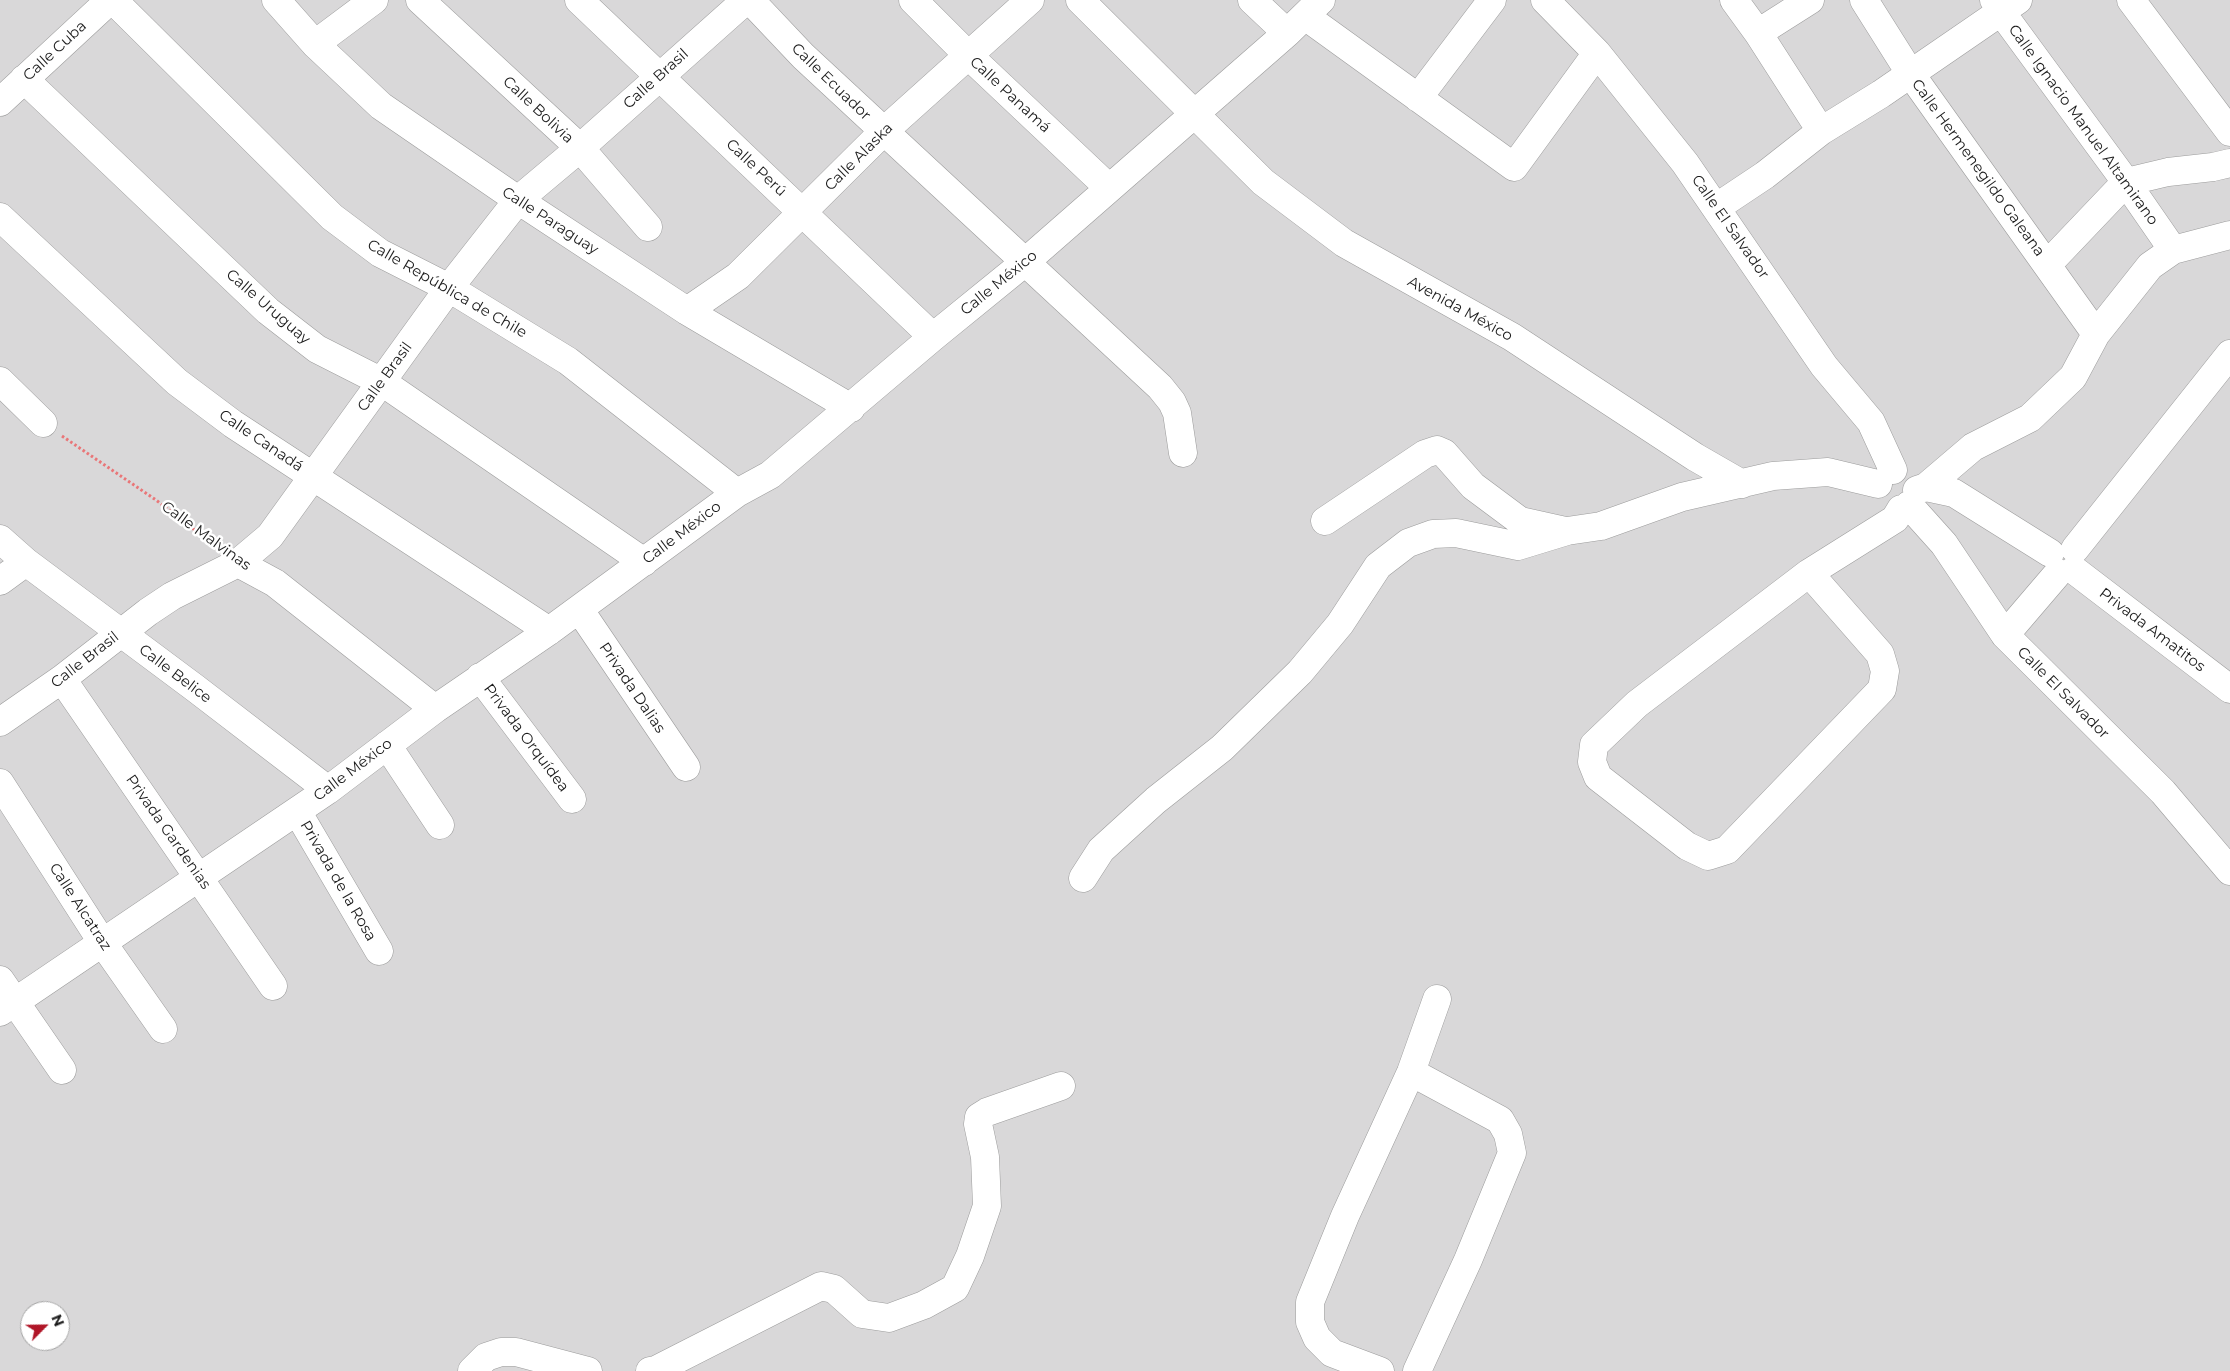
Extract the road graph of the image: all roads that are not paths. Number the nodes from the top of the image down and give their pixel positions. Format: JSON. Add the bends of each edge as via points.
{"nodes":[{"id":1,"x":111,"y":0,"type":"edge"},
{"id":2,"x":276,"y":0,"type":"edge"},
{"id":3,"x":374,"y":0,"type":"edge"},
{"id":4,"x":420,"y":0,"type":"edge"},
{"id":5,"x":579,"y":0,"type":"edge"},
{"id":6,"x":746,"y":0,"type":"edge"},
{"id":7,"x":750,"y":0,"type":"edge"},
{"id":8,"x":913,"y":0,"type":"edge"},
{"id":9,"x":1030,"y":0,"type":"edge"},
{"id":10,"x":1080,"y":0,"type":"edge"},
{"id":11,"x":1252,"y":0,"type":"edge"},
{"id":12,"x":1492,"y":0,"type":"edge"},
{"id":13,"x":1546,"y":0,"type":"edge"},
{"id":14,"x":1734,"y":0,"type":"edge"},
{"id":15,"x":1810,"y":0,"type":"edge"},
{"id":16,"x":1864,"y":0,"type":"edge"},
{"id":17,"x":2131,"y":0,"type":"edge"},
{"id":18,"x":2005,"y":4,"type":"edge"},
{"id":19,"x":1304,"y":16,"type":"edge"},
{"id":20,"x":1758,"y":33,"type":"junction"},
{"id":21,"x":315,"y":44,"type":"junction"},
{"id":22,"x":1597,"y":53,"type":"junction"},
{"id":23,"x":968,"y":56,"type":"junction"},
{"id":24,"x":1910,"y":73,"type":"junction"},
{"id":25,"x":658,"y":76,"type":"junction"},
{"id":26,"x":24,"y":78,"type":"junction"},
{"id":27,"x":1418,"y":98,"type":"junction"},
{"id":28,"x":0,"y":102,"type":"edge"},
{"id":29,"x":1195,"y":114,"type":"junction"},
{"id":30,"x":1821,"y":131,"type":"junction"},
{"id":31,"x":883,"y":132,"type":"junction"},
{"id":32,"x":2230,"y":132,"type":"edge"},
{"id":33,"x":580,"y":148,"type":"junction"},
{"id":34,"x":2230,"y":163,"type":"edge"},
{"id":35,"x":2126,"y":182,"type":"junction"},
{"id":36,"x":1109,"y":188,"type":"junction"},
{"id":37,"x":518,"y":200,"type":"junction"},
{"id":38,"x":1717,"y":208,"type":"junction"},
{"id":39,"x":803,"y":213,"type":"junction"},
{"id":40,"x":0,"y":217,"type":"edge"},
{"id":41,"x":648,"y":227,"type":"dead end"},
{"id":42,"x":2230,"y":234,"type":"edge"},
{"id":43,"x":2172,"y":250,"type":"junction"},
{"id":44,"x":1024,"y":263,"type":"junction"},
{"id":45,"x":2047,"y":265,"type":"junction"},
{"id":46,"x":449,"y":288,"type":"junction"},
{"id":47,"x":687,"y":311,"type":"junction"},
{"id":48,"x":2096,"y":334,"type":"junction"},
{"id":49,"x":934,"y":337,"type":"junction"},
{"id":50,"x":2230,"y":354,"type":"edge"},
{"id":51,"x":0,"y":382,"type":"edge"},
{"id":52,"x":382,"y":382,"type":"junction"},
{"id":53,"x":851,"y":408,"type":"junction"},
{"id":54,"x":43,"y":423,"type":"road end"},
{"id":55,"x":1183,"y":453,"type":"dead end"},
{"id":56,"x":312,"y":475,"type":"junction"},
{"id":57,"x":1885,"y":477,"type":"junction"},
{"id":58,"x":1742,"y":484,"type":"junction"},
{"id":59,"x":736,"y":493,"type":"junction"},
{"id":60,"x":1913,"y":498,"type":"junction"},
{"id":61,"x":1325,"y":521,"type":"dead end"},
{"id":62,"x":1566,"y":532,"type":"junction"},
{"id":63,"x":0,"y":539,"type":"edge"},
{"id":64,"x":2064,"y":561,"type":"junction"},
{"id":65,"x":26,"y":562,"type":"junction"},
{"id":66,"x":644,"y":562,"type":"junction"},
{"id":67,"x":238,"y":563,"type":"junction"},
{"id":68,"x":1809,"y":573,"type":"junction"},
{"id":69,"x":0,"y":580,"type":"edge"},
{"id":70,"x":578,"y":609,"type":"junction"},
{"id":71,"x":549,"y":631,"type":"junction"},
{"id":72,"x":120,"y":633,"type":"junction"},
{"id":73,"x":2005,"y":635,"type":"junction"},
{"id":74,"x":480,"y":677,"type":"junction"},
{"id":75,"x":62,"y":680,"type":"junction"},
{"id":76,"x":2230,"y":689,"type":"edge"},
{"id":77,"x":435,"y":709,"type":"junction"},
{"id":78,"x":0,"y":722,"type":"edge"},
{"id":79,"x":387,"y":745,"type":"junction"},
{"id":80,"x":686,"y":767,"type":"dead end"},
{"id":81,"x":0,"y":783,"type":"edge"},
{"id":82,"x":328,"y":790,"type":"junction"},
{"id":83,"x":572,"y":799,"type":"dead end"},
{"id":84,"x":297,"y":811,"type":"junction"},
{"id":85,"x":440,"y":825,"type":"dead end"},
{"id":86,"x":2230,"y":871,"type":"edge"},
{"id":87,"x":199,"y":878,"type":"junction"},
{"id":88,"x":1083,"y":878,"type":"dead end"},
{"id":89,"x":102,"y":942,"type":"junction"},
{"id":90,"x":379,"y":951,"type":"dead end"},
{"id":91,"x":274,"y":986,"type":"dead end"},
{"id":92,"x":5,"y":998,"type":"edge"},
{"id":93,"x":1437,"y":999,"type":"dead end"},
{"id":94,"x":163,"y":1029,"type":"dead end"},
{"id":95,"x":62,"y":1070,"type":"dead end"},
{"id":96,"x":1411,"y":1072,"type":"junction"},
{"id":97,"x":1061,"y":1086,"type":"dead end"},
{"id":98,"x":472,"y":1371,"type":"edge"},
{"id":99,"x":588,"y":1371,"type":"edge"},
{"id":100,"x":650,"y":1371,"type":"edge"},
{"id":101,"x":1380,"y":1371,"type":"edge"},
{"id":102,"x":1417,"y":1371,"type":"edge"}],
"edges":[{"from":1,"to":26,"type":"street","name":"Calle Cuba"},
{"from":1,"to":46,"type":"street","name":"Calle República de Chile","via":[[332,217],[380,253]]},
{"from":2,"to":21,"type":"street","name":"Calle Paraguay"},
{"from":3,"to":21,"type":"street"},
{"from":4,"to":33,"type":"street","name":"Calle Bolivia"},
{"from":5,"to":25,"type":"street","name":"Calle Perú"},
{"from":6,"to":25,"type":"street","name":"Calle Brasil"},
{"from":7,"to":31,"type":"street","name":"Calle Ecuador"},
{"from":8,"to":23,"type":"street","name":"Calle Panamá"},
{"from":9,"to":23,"type":"street","name":"Calle Alaska"},
{"from":10,"to":29,"type":"street","name":"Avenida México"},
{"from":11,"to":19,"type":"street"},
{"from":12,"to":27,"type":"street"},
{"from":13,"to":22,"type":"street","name":"Calle El Salvador"},
{"from":14,"to":20,"type":"street"},
{"from":15,"to":20,"type":"street"},
{"from":16,"to":24,"type":"street","name":"Calle Hermenegildo Galeana"},
{"from":17,"to":32,"type":"street"},
{"from":18,"to":24,"type":"street"},
{"from":18,"to":35,"type":"street","name":"Calle Ignacio Manuel Altamirano"},
{"from":19,"to":27,"type":"street"},
{"from":19,"to":29,"type":"street","name":"Calle México"},
{"from":20,"to":30,"type":"street"},
{"from":21,"to":37,"type":"street","name":"Calle Paraguay","via":[[381,106]]},
{"from":22,"to":27,"type":"street","via":[[1514,167]]},
{"from":22,"to":38,"type":"street","name":"Calle El Salvador"},
{"from":23,"to":31,"type":"street","name":"Calle Alaska"},
{"from":23,"to":36,"type":"street","name":"Calle Panamá"},
{"from":24,"to":30,"type":"street"},
{"from":24,"to":45,"type":"street","name":"Calle Hermenegildo Galeana"},
{"from":25,"to":33,"type":"street","name":"Calle Brasil"},
{"from":25,"to":39,"type":"street","name":"Calle Perú"},
{"from":26,"to":28,"type":"street","name":"Calle Cuba"},
{"from":26,"to":52,"type":"street","name":"Calle Uruguay","via":[[268,311],[317,349]]},
{"from":29,"to":36,"type":"street","name":"Calle México"},
{"from":29,"to":58,"type":"street","name":"Avenida México","via":[[1263,182],[1344,243],[1512,337],[1695,457]]},
{"from":30,"to":38,"type":"street"},
{"from":31,"to":39,"type":"street","name":"Calle Alaska"},
{"from":31,"to":44,"type":"street","name":"Calle Ecuador"},
{"from":33,"to":37,"type":"street","name":"Calle Brasil"},
{"from":33,"to":41,"type":"street","name":"Calle Bolivia"},
{"from":34,"to":35,"type":"street"},
{"from":35,"to":43,"type":"street","name":"Calle Ignacio Manuel Altamirano"},
{"from":35,"to":45,"type":"street"},
{"from":36,"to":44,"type":"street","name":"Calle México"},
{"from":37,"to":46,"type":"street","name":"Calle Brasil"},
{"from":37,"to":47,"type":"street","name":"Calle Paraguay"},
{"from":38,"to":57,"type":"street","name":"Calle El Salvador","via":[[1824,366],[1871,422]]},
{"from":39,"to":47,"type":"street","name":"Calle Alaska","via":[[738,276]]},
{"from":39,"to":49,"type":"street","name":"Calle Perú"},
{"from":40,"to":56,"type":"street","name":"Calle Canadá","via":[[177,382],[233,424]]},
{"from":42,"to":43,"type":"street"},
{"from":43,"to":48,"type":"street","via":[[2150,266]]},
{"from":44,"to":49,"type":"street","name":"Calle México"},
{"from":44,"to":55,"type":"street","name":"Calle Ecuador","via":[[1160,387],[1177,414]]},
{"from":45,"to":48,"type":"street","name":"Calle Hermenegildo Galeana"},
{"from":46,"to":52,"type":"street","name":"Calle Brasil"},
{"from":46,"to":59,"type":"street","name":"Calle República de Chile","via":[[568,361]]},
{"from":47,"to":53,"type":"street","name":"Calle Paraguay"},
{"from":48,"to":60,"type":"street","via":[[2073,377],[2030,418],[1973,446]]},
{"from":49,"to":53,"type":"street","name":"Calle México"},
{"from":50,"to":64,"type":"street"},
{"from":51,"to":54,"type":"street"},
{"from":52,"to":56,"type":"street","name":"Calle Brasil"},
{"from":52,"to":66,"type":"street","name":"Calle Uruguay"},
{"from":53,"to":59,"type":"street","name":"Calle México","via":[[770,475]]},
{"from":56,"to":67,"type":"street","name":"Calle Brasil","via":[[270,536]]},
{"from":56,"to":71,"type":"street","name":"Calle Canadá"},
{"from":57,"to":58,"type":"street","via":[[1828,472],[1773,476]]},
{"from":57,"to":60,"type":"street","name":"Calle El Salvador","via":[[1902,470],[1910,474],[1915,481]]},
{"from":58,"to":62,"type":"street","via":[[1682,497],[1602,526]]},
{"from":59,"to":66,"type":"street","name":"Calle México"},
{"from":60,"to":64,"type":"street","name":"Privada Amatitos","via":[[1954,493]]},
{"from":60,"to":68,"type":"street","via":[[1895,519]]},
{"from":60,"to":73,"type":"street","name":"Calle El Salvador"},
{"from":61,"to":62,"type":"street","via":[[1425,454],[1437,450],[1444,453],[1473,486],[1520,521]]},
{"from":62,"to":88,"type":"street","via":[[1518,546],[1456,533],[1433,534],[1408,543],[1378,566],[1340,624],[1300,672],[1222,748],[1156,800],[1101,850]]},
{"from":63,"to":65,"type":"street","name":"Calle Belice"},
{"from":64,"to":73,"type":"street"},
{"from":64,"to":76,"type":"street","name":"Privada Amatitos"},
{"from":65,"to":69,"type":"street"},
{"from":65,"to":72,"type":"street","name":"Calle Belice"},
{"from":66,"to":70,"type":"street","name":"Calle México"},
{"from":67,"to":72,"type":"street","name":"Calle Brasil","via":[[172,596]]},
{"from":67,"to":77,"type":"street","name":"Calle Malvinas","via":[[275,583]]},
{"from":68,"to":68,"type":"street","via":[[1637,704],[1594,746],[1592,762],[1598,777],[1687,846],[1708,856],[1727,850],[1882,689],[1885,671],[1880,654]]},
{"from":70,"to":71,"type":"street","name":"Calle México"},
{"from":70,"to":80,"type":"street","name":"Privada Dalias"},
{"from":71,"to":74,"type":"street","name":"Calle México"},
{"from":72,"to":75,"type":"street","name":"Calle Brasil"},
{"from":72,"to":82,"type":"street","name":"Calle Belice"},
{"from":73,"to":86,"type":"street","name":"Calle El Salvador","via":[[2163,792]]},
{"from":74,"to":77,"type":"street","name":"Calle México"},
{"from":74,"to":83,"type":"street","name":"Privada Orquídea"},
{"from":75,"to":78,"type":"street","name":"Calle Brasil"},
{"from":75,"to":87,"type":"street","name":"Privada Gardenias"},
{"from":77,"to":79,"type":"street","name":"Calle México"},
{"from":79,"to":82,"type":"street","name":"Calle México"},
{"from":79,"to":85,"type":"street"},
{"from":81,"to":89,"type":"street","name":"Calle Alcatraz"},
{"from":82,"to":84,"type":"street","name":"Calle México"},
{"from":84,"to":87,"type":"street","name":"Calle México"},
{"from":84,"to":90,"type":"street","name":"Privada de la Rosa"},
{"from":87,"to":89,"type":"street","name":"Calle México"},
{"from":87,"to":91,"type":"street","name":"Privada Gardenias"},
{"from":89,"to":92,"type":"street","name":"Calle México"},
{"from":89,"to":94,"type":"street","name":"Calle Alcatraz"},
{"from":92,"to":95,"type":"street"},
{"from":93,"to":96,"type":"street"},
{"from":96,"to":101,"type":"street","via":[[1345,1216],[1310,1302],[1310,1322],[1317,1338],[1332,1353]]},
{"from":96,"to":102,"type":"street","via":[[1500,1120],[1508,1134],[1512,1153]]},
{"from":97,"to":100,"type":"street","via":[[979,1117],[988,1206],[955,1288],[924,1305],[889,1318],[862,1314],[834,1289],[822,1286]]},
{"from":98,"to":99,"type":"street","via":[[486,1357],[501,1352],[516,1352]]}]}
